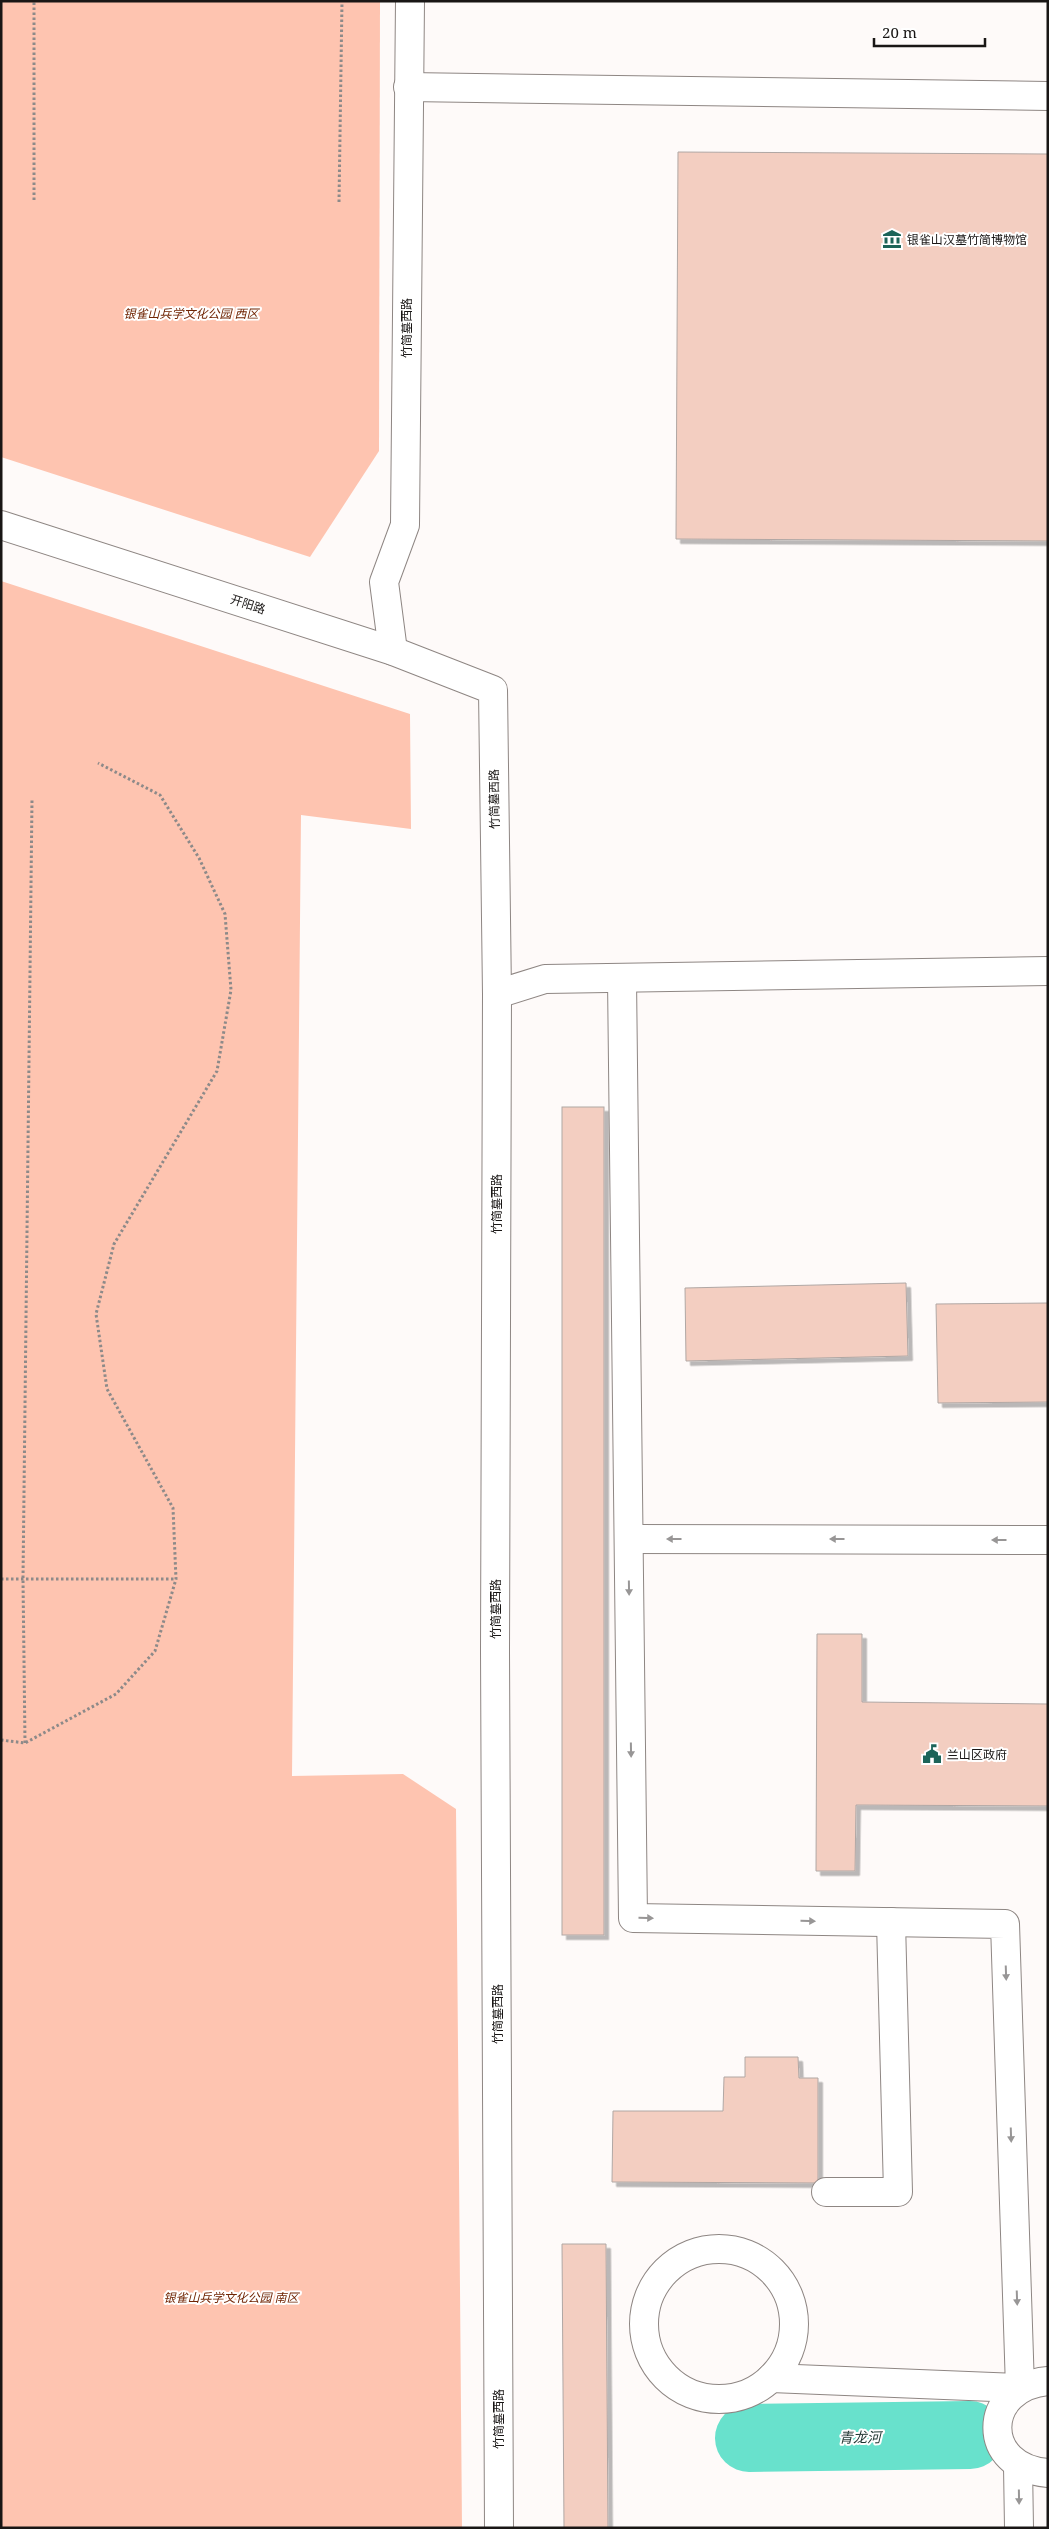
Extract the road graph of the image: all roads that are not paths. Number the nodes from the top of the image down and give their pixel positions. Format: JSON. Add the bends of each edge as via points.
{"nodes":[{"id":1,"x":410,"y":1,"type":"edge"},
{"id":2,"x":408,"y":87,"type":"junction"},
{"id":3,"x":1048,"y":96,"type":"edge"},
{"id":4,"x":1,"y":525,"type":"edge"},
{"id":5,"x":392,"y":650,"type":"junction"},
{"id":6,"x":493,"y":690,"type":"joint"},
{"id":7,"x":1048,"y":971,"type":"edge"},
{"id":8,"x":622,"y":979,"type":"junction"},
{"id":9,"x":497,"y":994,"type":"junction"},
{"id":10,"x":629,"y":1539,"type":"junction"},
{"id":11,"x":1048,"y":1540,"type":"edge"},
{"id":12,"x":891,"y":1922,"type":"junction"},
{"id":13,"x":826,"y":2192,"type":"dead end"},
{"id":14,"x":771,"y":2378,"type":"junction"},
{"id":15,"x":1048,"y":2381,"type":"edge"},
{"id":16,"x":1020,"y":2388,"type":"junction"},
{"id":17,"x":1018,"y":2466,"type":"junction"},
{"id":18,"x":1048,"y":2473,"type":"edge"},
{"id":19,"x":499,"y":2528,"type":"edge"},
{"id":20,"x":1019,"y":2528,"type":"edge"}],
"edges":[{"from":1,"to":2,"type":"street","name":"竹简墓西路"},
{"from":2,"to":3,"type":"street"},
{"from":2,"to":5,"type":"street","name":"竹简墓西路","via":[[405,525],[384,582]]},
{"from":4,"to":5,"type":"street","name":"开阳路"},
{"from":5,"to":6,"type":"street","name":"开阳路"},
{"from":6,"to":9,"type":"street","name":"竹简墓西路"},
{"from":7,"to":8,"type":"street"},
{"from":8,"to":9,"type":"street","via":[[545,979]]},
{"from":8,"to":10,"type":"street"},
{"from":9,"to":19,"type":"street","name":"竹简墓西路","via":[[495,1651]]},
{"from":11,"to":10,"type":"street","one_way":true},
{"from":10,"to":12,"type":"street","one_way":true,"via":[[634,1918]]},
{"from":12,"to":13,"type":"street","via":[[898,2192]]},
{"from":12,"to":16,"type":"street","one_way":true,"via":[[1004,1924]]},
{"from":14,"to":14,"type":"street","via":[[786,2357],[794,2332],[792,2307],[782,2283],[764,2264],[741,2252],[716,2248],[690,2254],[668,2267],[653,2286],[644,2309],[644,2332],[650,2355],[663,2375],[682,2390],[705,2397],[729,2398],[751,2391]]},
{"from":14,"to":16,"type":"street"},
{"from":15,"to":16,"type":"street","via":[[1033,2382]]},
{"from":16,"to":17,"type":"street","via":[[1001,2410],[998,2425],[1003,2448]]},
{"from":17,"to":18,"type":"street"},
{"from":17,"to":20,"type":"street","one_way":true}]}
